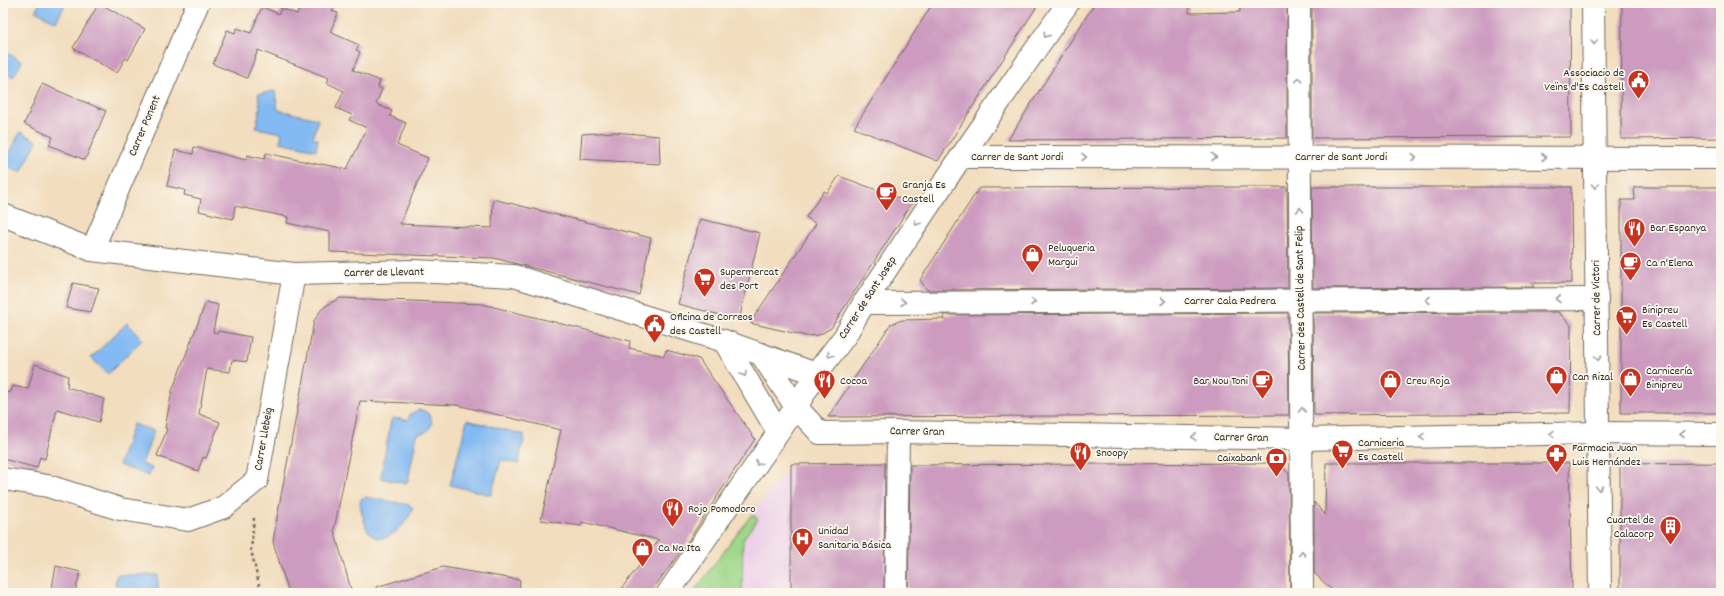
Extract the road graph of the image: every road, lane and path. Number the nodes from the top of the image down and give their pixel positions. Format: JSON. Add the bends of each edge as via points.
{"nodes":[{"id":1,"x":198,"y":3,"type":"edge"},
{"id":2,"x":1068,"y":3,"type":"edge"},
{"id":3,"x":1299,"y":3,"type":"edge"},
{"id":4,"x":1593,"y":3,"type":"edge"},
{"id":5,"x":961,"y":157,"type":"junction"},
{"id":6,"x":1299,"y":157,"type":"junction"},
{"id":7,"x":1595,"y":157,"type":"junction"},
{"id":8,"x":1721,"y":158,"type":"edge"},
{"id":9,"x":3,"y":215,"type":"edge"},
{"id":10,"x":92,"y":250,"type":"junction"},
{"id":11,"x":294,"y":274,"type":"junction"},
{"id":12,"x":1597,"y":299,"type":"junction"},
{"id":13,"x":1301,"y":301,"type":"junction"},
{"id":14,"x":864,"y":303,"type":"junction"},
{"id":15,"x":724,"y":341,"type":"junction"},
{"id":16,"x":761,"y":354,"type":"junction"},
{"id":17,"x":816,"y":374,"type":"junction"},
{"id":18,"x":796,"y":407,"type":"junction"},
{"id":19,"x":778,"y":432,"type":"junction"},
{"id":20,"x":898,"y":432,"type":"junction"},
{"id":21,"x":1599,"y":433,"type":"junction"},
{"id":22,"x":1721,"y":434,"type":"edge"},
{"id":23,"x":1302,"y":439,"type":"junction"},
{"id":24,"x":3,"y":479,"type":"edge"},
{"id":25,"x":256,"y":480,"type":"junction"},
{"id":26,"x":261,"y":593,"type":"edge"},
{"id":27,"x":668,"y":593,"type":"edge"},
{"id":28,"x":896,"y":593,"type":"edge"},
{"id":29,"x":1302,"y":593,"type":"edge"},
{"id":30,"x":1600,"y":593,"type":"edge"}],
"edges":[{"from":1,"to":10,"type":"street","name":"Carrer Ponent"},
{"from":2,"to":5,"type":"street","name":"Carrer de Sant Josep","one_way":true},
{"from":6,"to":3,"type":"street","name":"Carrer des Castell de Sant Felip","one_way":true},
{"from":4,"to":7,"type":"street","name":"Carrer de Victori","one_way":true},
{"from":5,"to":6,"type":"street","name":"Carrer de Sant Jordi","one_way":true},
{"from":5,"to":14,"type":"street","name":"Carrer de Sant Josep","one_way":true},
{"from":6,"to":7,"type":"street","name":"Carrer de Sant Jordi","one_way":true},
{"from":13,"to":6,"type":"street","name":"Carrer des Castell de Sant Felip","one_way":true},
{"from":7,"to":8,"type":"street","name":"Carrer de Sant Jordi"},
{"from":7,"to":12,"type":"street","name":"Carrer de Victori","one_way":true},
{"from":9,"to":10,"type":"street","name":"Carrer de Llevant"},
{"from":10,"to":11,"type":"street","name":"Carrer de Llevant"},
{"from":11,"to":15,"type":"street","name":"Carrer de Llevant","via":[[414,271],[514,276]]},
{"from":11,"to":25,"type":"street","name":"Carrer Llebeig"},
{"from":12,"to":13,"type":"street","name":"Carrer Cala Pedrera","one_way":true},
{"from":12,"to":21,"type":"street","name":"Carrer de Victori","one_way":true},
{"from":14,"to":13,"type":"street","name":"Carrer Cala Pedrera","one_way":true},
{"from":23,"to":13,"type":"street","name":"Carrer des Castell de Sant Felip","one_way":true},
{"from":14,"to":17,"type":"street","name":"Carrer de Sant Josep","one_way":true,"via":[[845,336]]},
{"from":15,"to":16,"type":"street","name":"Carrer de Llevant"},
{"from":15,"to":19,"type":"street","one_way":true},
{"from":16,"to":17,"type":"street","name":"Carrer de Llevant"},
{"from":16,"to":18,"type":"street"},
{"from":17,"to":18,"type":"street","name":"Carrer de Sant Josep"},
{"from":18,"to":19,"type":"street","name":"Carrer de Sant Josep"},
{"from":18,"to":20,"type":"street","name":"Carrer Gran","via":[[820,433]]},
{"from":19,"to":27,"type":"street","name":"Carrer de Sant Josep","one_way":true},
{"from":23,"to":20,"type":"street","name":"Carrer Gran","one_way":true},
{"from":20,"to":28,"type":"street"},
{"from":22,"to":21,"type":"street","name":"Carrer Gran","one_way":true},
{"from":21,"to":23,"type":"street","name":"Carrer Gran","one_way":true},
{"from":21,"to":30,"type":"street","name":"Carrer de Victori","one_way":true},
{"from":29,"to":23,"type":"street","name":"Carrer des Castell de Sant Felip","one_way":true},
{"from":24,"to":25,"type":"street","name":"Carrer Llebeig","via":[[48,486],[120,509],[188,520],[224,507]]},
{"from":25,"to":26,"type":"path","via":[[251,550]]}]}
